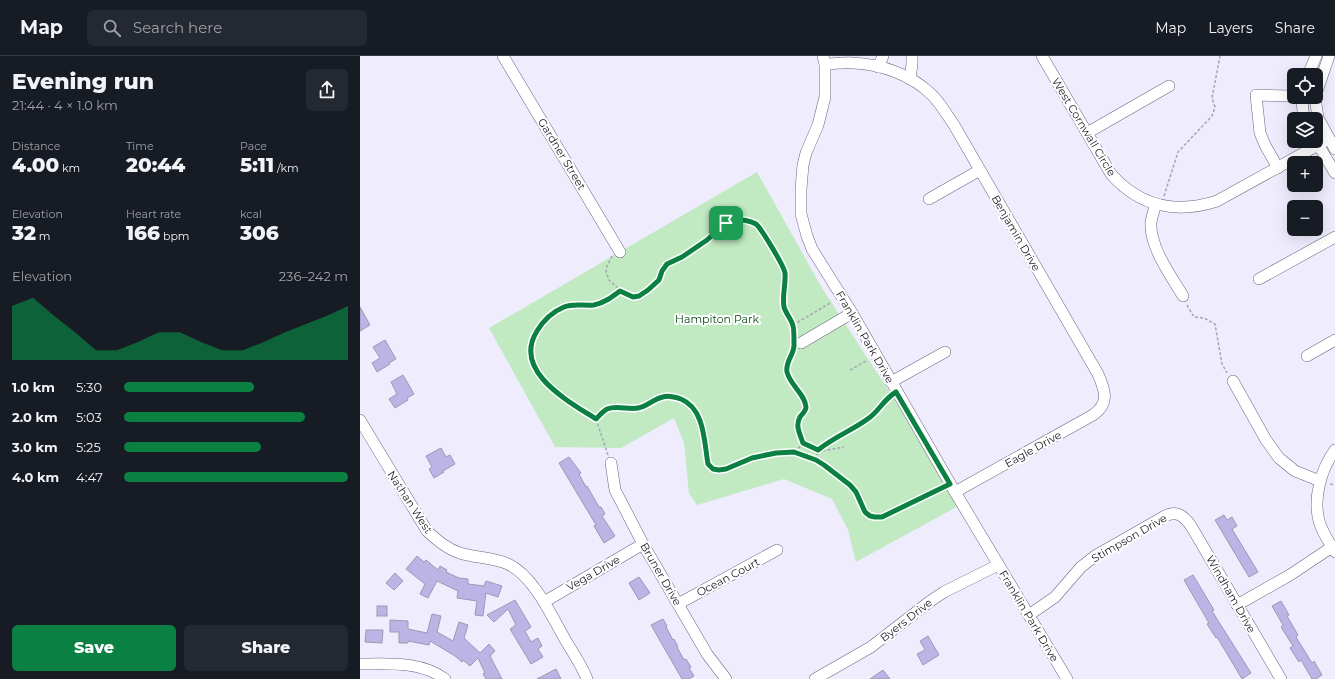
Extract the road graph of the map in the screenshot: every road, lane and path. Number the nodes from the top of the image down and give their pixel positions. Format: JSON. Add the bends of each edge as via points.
{"nodes":[{"id":1,"x":503,"y":56,"type":"edge"},
{"id":2,"x":883,"y":56,"type":"edge"},
{"id":3,"x":912,"y":56,"type":"edge"},
{"id":4,"x":1042,"y":56,"type":"edge"},
{"id":5,"x":1220,"y":56,"type":"edge"},
{"id":6,"x":1316,"y":56,"type":"edge"},
{"id":7,"x":1329,"y":56,"type":"edge"},
{"id":8,"x":824,"y":60,"type":"edge"},
{"id":9,"x":878,"y":66,"type":"junction"},
{"id":10,"x":1311,"y":68,"type":"edge"},
{"id":11,"x":1323,"y":74,"type":"edge"},
{"id":12,"x":910,"y":79,"type":"junction"},
{"id":13,"x":1169,"y":86,"type":"dead end"},
{"id":14,"x":1287,"y":96,"type":"edge"},
{"id":15,"x":1316,"y":104,"type":"edge"},
{"id":16,"x":1086,"y":134,"type":"junction"},
{"id":17,"x":1329,"y":139,"type":"junction"},
{"id":18,"x":1323,"y":141,"type":"edge"},
{"id":19,"x":1309,"y":148,"type":"edge"},
{"id":20,"x":1320,"y":148,"type":"edge"},
{"id":21,"x":1335,"y":149,"type":"edge"},
{"id":22,"x":1278,"y":168,"type":"junction"},
{"id":23,"x":980,"y":170,"type":"junction"},
{"id":24,"x":1335,"y":173,"type":"edge"},
{"id":25,"x":929,"y":199,"type":"dead end"},
{"id":26,"x":1159,"y":204,"type":"junction"},
{"id":27,"x":1335,"y":236,"type":"edge"},
{"id":28,"x":619,"y":250,"type":"joint"},
{"id":29,"x":1259,"y":279,"type":"dead end"},
{"id":30,"x":620,"y":291,"type":"junction"},
{"id":31,"x":1182,"y":296,"type":"joint"},
{"id":32,"x":832,"y":302,"type":"dead end"},
{"id":33,"x":852,"y":313,"type":"junction"},
{"id":34,"x":793,"y":325,"type":"junction"},
{"id":35,"x":1335,"y":340,"type":"edge"},
{"id":36,"x":796,"y":344,"type":"junction"},
{"id":37,"x":945,"y":352,"type":"dead end"},
{"id":38,"x":1307,"y":356,"type":"dead end"},
{"id":39,"x":866,"y":361,"type":"dead end"},
{"id":40,"x":850,"y":370,"type":"dead end"},
{"id":41,"x":1233,"y":381,"type":"joint"},
{"id":42,"x":891,"y":382,"type":"junction"},
{"id":43,"x":896,"y":392,"type":"junction"},
{"id":44,"x":1105,"y":399,"type":"joint"},
{"id":45,"x":596,"y":419,"type":"junction"},
{"id":46,"x":360,"y":420,"type":"edge"},
{"id":47,"x":803,"y":443,"type":"junction"},
{"id":48,"x":844,"y":447,"type":"dead end"},
{"id":49,"x":818,"y":450,"type":"junction"},
{"id":50,"x":1335,"y":450,"type":"edge"},
{"id":51,"x":794,"y":452,"type":"junction"},
{"id":52,"x":816,"y":460,"type":"junction"},
{"id":53,"x":610,"y":463,"type":"joint"},
{"id":54,"x":1320,"y":482,"type":"junction"},
{"id":55,"x":953,"y":488,"type":"junction"},
{"id":56,"x":1178,"y":514,"type":"joint"},
{"id":57,"x":643,"y":544,"type":"junction"},
{"id":58,"x":1334,"y":549,"type":"edge"},
{"id":59,"x":778,"y":550,"type":"dead end"},
{"id":60,"x":998,"y":565,"type":"junction"},
{"id":61,"x":544,"y":602,"type":"junction"},
{"id":62,"x":678,"y":604,"type":"junction"},
{"id":63,"x":1237,"y":605,"type":"junction"},
{"id":64,"x":1029,"y":615,"type":"junction"},
{"id":65,"x":360,"y":664,"type":"edge"},
{"id":66,"x":445,"y":679,"type":"edge"},
{"id":67,"x":586,"y":679,"type":"edge"},
{"id":68,"x":726,"y":679,"type":"edge"},
{"id":69,"x":815,"y":679,"type":"edge"},
{"id":70,"x":1067,"y":679,"type":"edge"},
{"id":71,"x":1281,"y":679,"type":"edge"}],
"edges":[{"from":1,"to":28,"type":"street","name":"Gardner Street"},
{"from":2,"to":9,"type":"street"},
{"from":3,"to":12,"type":"street"},
{"from":4,"to":16,"type":"street","name":"West Cornwall Circle"},
{"from":5,"to":26,"type":"path","via":[[1212,98],[1215,107],[1212,116],[1178,152]]},
{"from":6,"to":10,"type":"street"},
{"from":7,"to":11,"type":"street"},
{"from":8,"to":9,"type":"street","name":"Benjamin Drive"},
{"from":8,"to":33,"type":"street","name":"Franklin Park Drive","via":[[825,97],[823,110],[803,165],[800,189],[801,214],[812,249]]},
{"from":9,"to":12,"type":"street","name":"Benjamin Drive"},
{"from":12,"to":23,"type":"street","name":"Benjamin Drive","via":[[940,105]]},
{"from":13,"to":16,"type":"street"},
{"from":14,"to":22,"type":"street","via":[[1256,95],[1260,133]]},
{"from":15,"to":17,"type":"street","via":[[1318,118]]},
{"from":16,"to":26,"type":"street","name":"West Cornwall Circle","via":[[1111,174],[1119,182]]},
{"from":17,"to":18,"type":"street","name":"West Cornwall Circle"},
{"from":17,"to":21,"type":"street"},
{"from":19,"to":22,"type":"street","name":"West Cornwall Circle"},
{"from":20,"to":24,"type":"street"},
{"from":22,"to":26,"type":"street","name":"West Cornwall Circle","via":[[1229,196],[1204,205],[1178,208]]},
{"from":23,"to":25,"type":"street"},
{"from":23,"to":44,"type":"street","name":"Benjamin Drive","via":[[1098,374],[1104,387]]},
{"from":26,"to":31,"type":"street","via":[[1151,222],[1153,241]]},
{"from":27,"to":29,"type":"street"},
{"from":28,"to":30,"type":"path","via":[[609,260],[606,272],[609,280]]},
{"from":30,"to":34,"type":"path","via":[[633,297],[639,296],[659,280],[667,264],[707,240],[726,223],[748,220],[758,225],[785,272],[783,300],[785,311]]},
{"from":30,"to":45,"type":"path","via":[[602,303],[572,304],[555,312],[540,326],[531,346],[530,357],[542,379]]},
{"from":31,"to":41,"type":"path","via":[[1194,317],[1204,318],[1215,324],[1222,364]]},
{"from":32,"to":34,"type":"path"},
{"from":33,"to":36,"type":"street"},
{"from":33,"to":42,"type":"street","name":"Franklin Park Drive"},
{"from":34,"to":36,"type":"path"},
{"from":35,"to":38,"type":"street"},
{"from":36,"to":47,"type":"path","via":[[787,364],[787,373],[806,406],[797,426]]},
{"from":37,"to":42,"type":"street"},
{"from":39,"to":40,"type":"path"},
{"from":41,"to":54,"type":"street","via":[[1279,458],[1295,471]]},
{"from":42,"to":43,"type":"street","name":"Franklin Park Drive"},
{"from":43,"to":49,"type":"path","via":[[871,417]]},
{"from":43,"to":55,"type":"street","name":"Franklin Park Drive"},
{"from":44,"to":55,"type":"street","name":"Eagle Drive","via":[[1098,412],[1093,415]]},
{"from":45,"to":51,"type":"path","via":[[608,409],[640,408],[665,396],[676,397],[688,402],[696,411],[701,422],[708,464],[713,469],[726,469],[752,458]]},
{"from":45,"to":53,"type":"path"},
{"from":46,"to":61,"type":"street","name":"Nathan West","via":[[427,531],[459,553],[500,562],[518,570],[529,580]]},
{"from":47,"to":49,"type":"path"},
{"from":47,"to":51,"type":"path"},
{"from":48,"to":49,"type":"path"},
{"from":49,"to":52,"type":"path"},
{"from":50,"to":54,"type":"street"},
{"from":51,"to":52,"type":"path"},
{"from":52,"to":55,"type":"path","via":[[850,485],[865,512],[870,516],[882,517]]},
{"from":53,"to":57,"type":"street","name":"Bruner Drive","via":[[615,490]]},
{"from":54,"to":58,"type":"street","via":[[1319,522]]},
{"from":55,"to":60,"type":"street","name":"Franklin Park Drive"},
{"from":56,"to":63,"type":"street","name":"Windham Drive","via":[[1186,518]]},
{"from":56,"to":64,"type":"street","name":"Stimpson Drive","via":[[1165,516],[1095,556],[1081,567],[1055,597]]},
{"from":57,"to":61,"type":"street","name":"Vega Drive"},
{"from":57,"to":62,"type":"street","name":"Bruner Drive"},
{"from":58,"to":63,"type":"street"},
{"from":59,"to":62,"type":"street","name":"Ocean Court"},
{"from":60,"to":64,"type":"street","name":"Franklin Park Drive"},
{"from":60,"to":69,"type":"street","name":"Byers Drive","via":[[944,592],[871,647]]},
{"from":61,"to":67,"type":"street","name":"Nathan West"},
{"from":62,"to":68,"type":"street","name":"Bruner Drive","via":[[707,654]]},
{"from":63,"to":71,"type":"street","name":"Windham Drive"},
{"from":64,"to":70,"type":"street","name":"Franklin Park Drive"},
{"from":65,"to":66,"type":"street","via":[[411,665]]}]}
